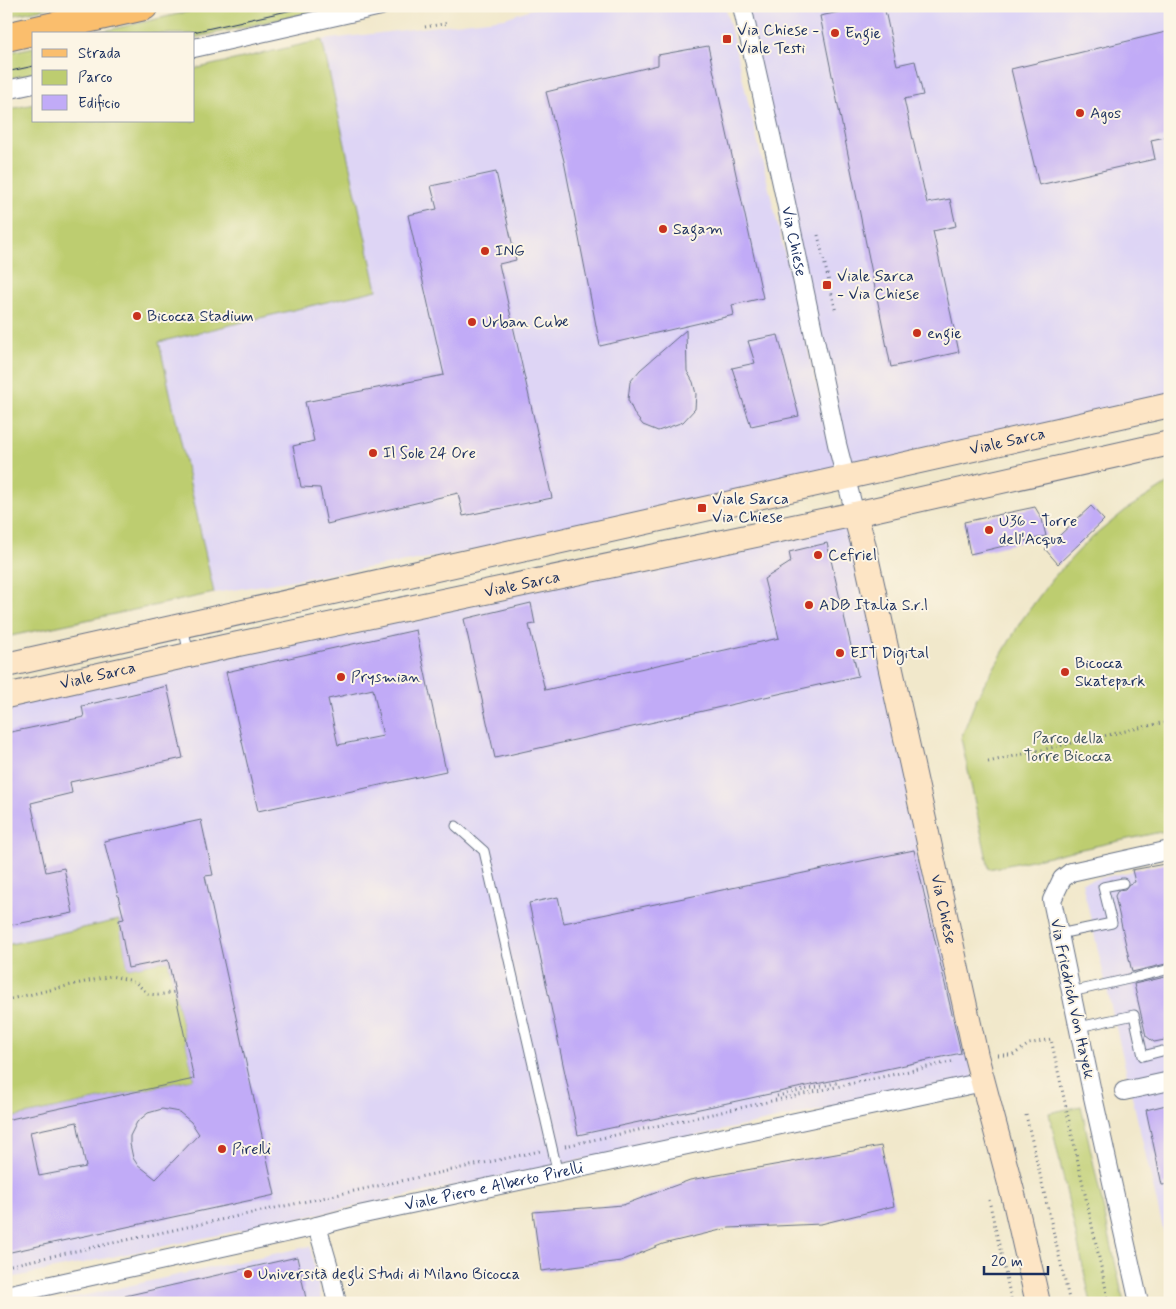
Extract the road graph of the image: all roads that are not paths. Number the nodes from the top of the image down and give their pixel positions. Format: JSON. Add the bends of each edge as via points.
{"nodes":[{"id":1,"x":144,"y":6,"type":"edge"},
{"id":2,"x":381,"y":6,"type":"edge"},
{"id":3,"x":742,"y":6,"type":"edge"},
{"id":4,"x":6,"y":37,"type":"edge"},
{"id":5,"x":195,"y":48,"type":"edge"},
{"id":6,"x":32,"y":84,"type":"edge"},
{"id":7,"x":6,"y":90,"type":"edge"},
{"id":8,"x":1170,"y":405,"type":"edge"},
{"id":9,"x":1170,"y":443,"type":"edge"},
{"id":10,"x":845,"y":477,"type":"junction"},
{"id":11,"x":855,"y":514,"type":"junction"},
{"id":12,"x":183,"y":626,"type":"junction"},
{"id":13,"x":189,"y":655,"type":"junction"},
{"id":14,"x":6,"y":665,"type":"edge"},
{"id":15,"x":6,"y":696,"type":"edge"},
{"id":16,"x":456,"y":826,"type":"dead end"},
{"id":17,"x":1170,"y":850,"type":"edge"},
{"id":18,"x":1123,"y":883,"type":"dead end"},
{"id":19,"x":1059,"y":934,"type":"junction"},
{"id":20,"x":1170,"y":969,"type":"edge"},
{"id":21,"x":1071,"y":992,"type":"junction"},
{"id":22,"x":1079,"y":1027,"type":"junction"},
{"id":23,"x":1162,"y":1051,"type":"dead end"},
{"id":24,"x":1170,"y":1081,"type":"edge"},
{"id":25,"x":983,"y":1082,"type":"junction"},
{"id":26,"x":1124,"y":1091,"type":"dead end"},
{"id":27,"x":558,"y":1174,"type":"junction"},
{"id":28,"x":317,"y":1226,"type":"junction"},
{"id":29,"x":6,"y":1295,"type":"edge"},
{"id":30,"x":336,"y":1303,"type":"edge"},
{"id":31,"x":1038,"y":1303,"type":"edge"},
{"id":32,"x":1139,"y":1303,"type":"edge"}],
"edges":[{"from":1,"to":4,"type":"main road"},
{"from":2,"to":5,"type":"street"},
{"from":3,"to":10,"type":"street","name":"Via Chiese"},
{"from":6,"to":7,"type":"street"},
{"from":8,"to":10,"type":"street","name":"Viale Sarca"},
{"from":9,"to":11,"type":"street","name":"Viale Sarca"},
{"from":10,"to":11,"type":"street"},
{"from":10,"to":12,"type":"street","name":"Viale Sarca"},
{"from":11,"to":13,"type":"street","name":"Viale Sarca"},
{"from":11,"to":25,"type":"street","name":"Via Chiese"},
{"from":12,"to":13,"type":"lane"},
{"from":12,"to":14,"type":"street","name":"Viale Sarca"},
{"from":13,"to":15,"type":"street","name":"Viale Sarca"},
{"from":16,"to":27,"type":"lane","via":[[484,851]]},
{"from":17,"to":19,"type":"street","name":"Via Friedrich Von Hayek","via":[[1071,872],[1062,879],[1052,900]]},
{"from":18,"to":19,"type":"lane","via":[[1103,887],[1112,923]]},
{"from":19,"to":21,"type":"street","name":"Via Friedrich Von Hayek"},
{"from":20,"to":21,"type":"lane"},
{"from":21,"to":22,"type":"street","name":"Via Friedrich Von Hayek"},
{"from":22,"to":23,"type":"lane","via":[[1134,1015],[1143,1056]]},
{"from":22,"to":32,"type":"street","name":"Via Friedrich Von Hayek"},
{"from":24,"to":26,"type":"street"},
{"from":25,"to":27,"type":"street","name":"Viale Piero e Alberto Pirelli"},
{"from":25,"to":31,"type":"street","name":"Via Chiese"},
{"from":27,"to":28,"type":"street","name":"Viale Piero e Alberto Pirelli"},
{"from":28,"to":29,"type":"street","name":"Viale Piero e Alberto Pirelli"},
{"from":28,"to":30,"type":"street"}]}
